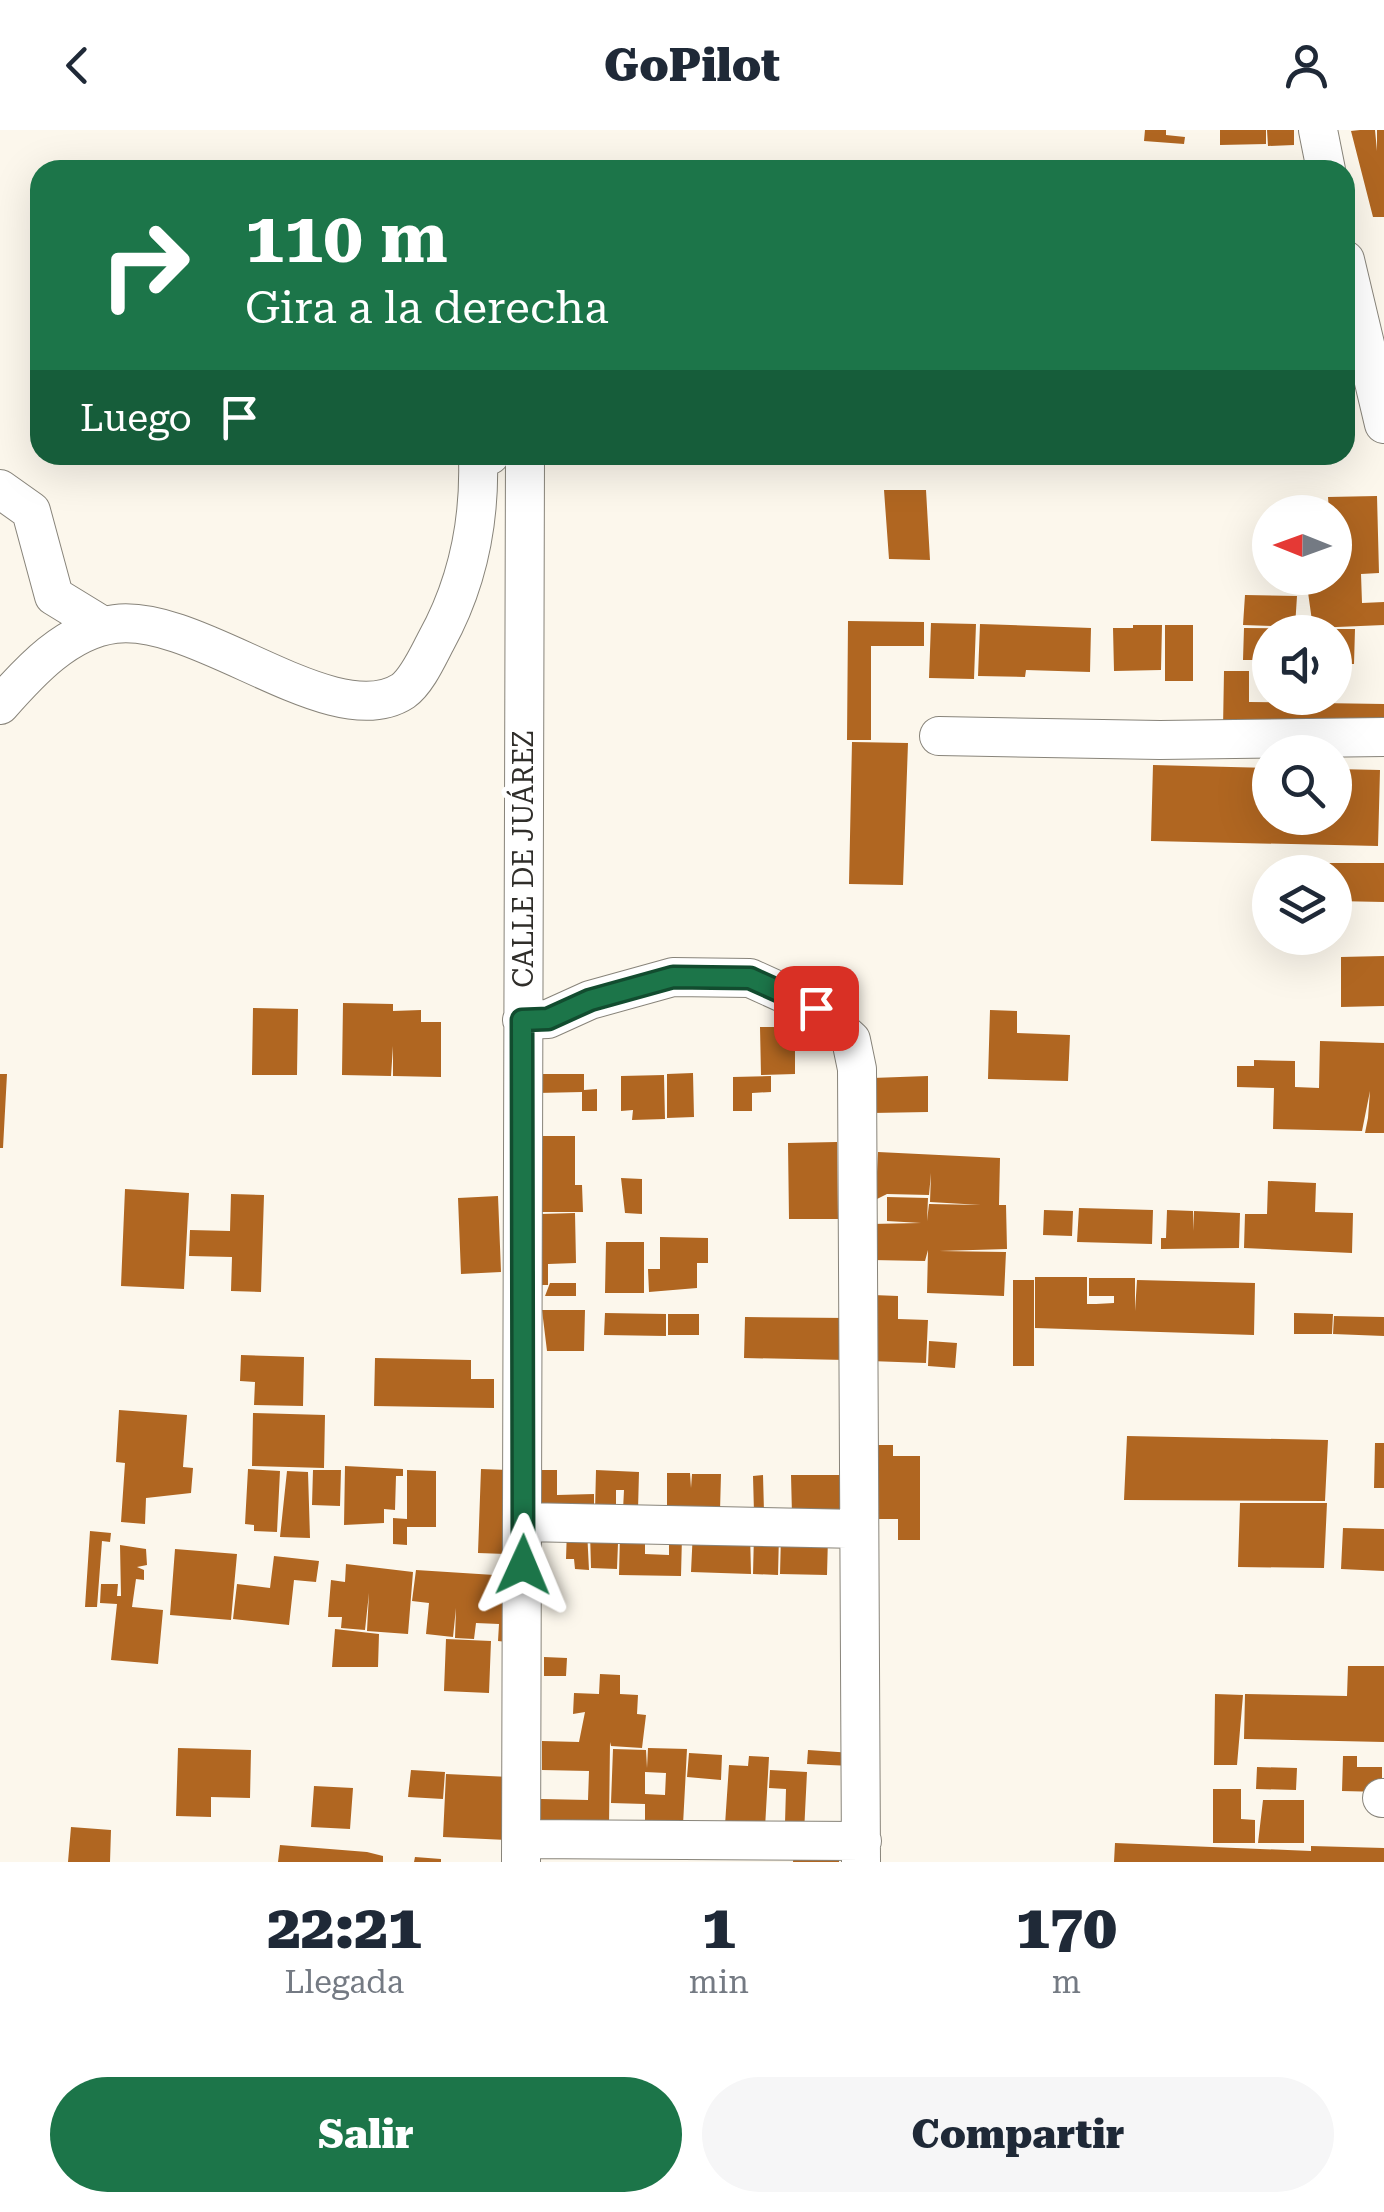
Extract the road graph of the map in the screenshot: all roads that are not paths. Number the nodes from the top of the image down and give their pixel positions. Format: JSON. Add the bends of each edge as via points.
{"nodes":[{"id":1,"x":1318,"y":130,"type":"edge"},
{"id":2,"x":1324,"y":160,"type":"edge"},
{"id":3,"x":1355,"y":301,"type":"edge"},
{"id":4,"x":1383,"y":414,"type":"edge"},
{"id":5,"x":478,"y":465,"type":"edge"},
{"id":6,"x":524,"y":465,"type":"edge"},
{"id":7,"x":0,"y":488,"type":"edge"},
{"id":8,"x":103,"y":626,"type":"junction"},
{"id":9,"x":0,"y":705,"type":"edge"},
{"id":10,"x":940,"y":736,"type":"dead end"},
{"id":11,"x":1384,"y":737,"type":"edge"},
{"id":12,"x":522,"y":1020,"type":"junction"},
{"id":13,"x":524,"y":1522,"type":"junction"},
{"id":14,"x":859,"y":1529,"type":"junction"},
{"id":15,"x":522,"y":1851,"type":"edge"},
{"id":16,"x":861,"y":1851,"type":"edge"}],
"edges":[{"from":1,"to":2,"type":"street"},
{"from":3,"to":4,"type":"street"},
{"from":5,"to":8,"type":"street","via":[[479,503],[452,612],[405,690],[378,700],[345,700],[174,630]]},
{"from":6,"to":12,"type":"street","name":"CALLE DE JUÁREZ"},
{"from":7,"to":8,"type":"street","via":[[31,511],[54,596]]},
{"from":8,"to":9,"type":"street","via":[[56,651]]},
{"from":10,"to":11,"type":"street"},
{"from":12,"to":13,"type":"street","name":"CALLE DE JUÁREZ"},
{"from":12,"to":14,"type":"street","via":[[548,1019],[673,977],[750,978],[816,1008],[851,1040],[857,1070]]},
{"from":13,"to":14,"type":"street"},
{"from":13,"to":15,"type":"street","name":"CALLE DE JUÁREZ"},
{"from":14,"to":16,"type":"street"},
{"from":15,"to":16,"type":"street"}]}
